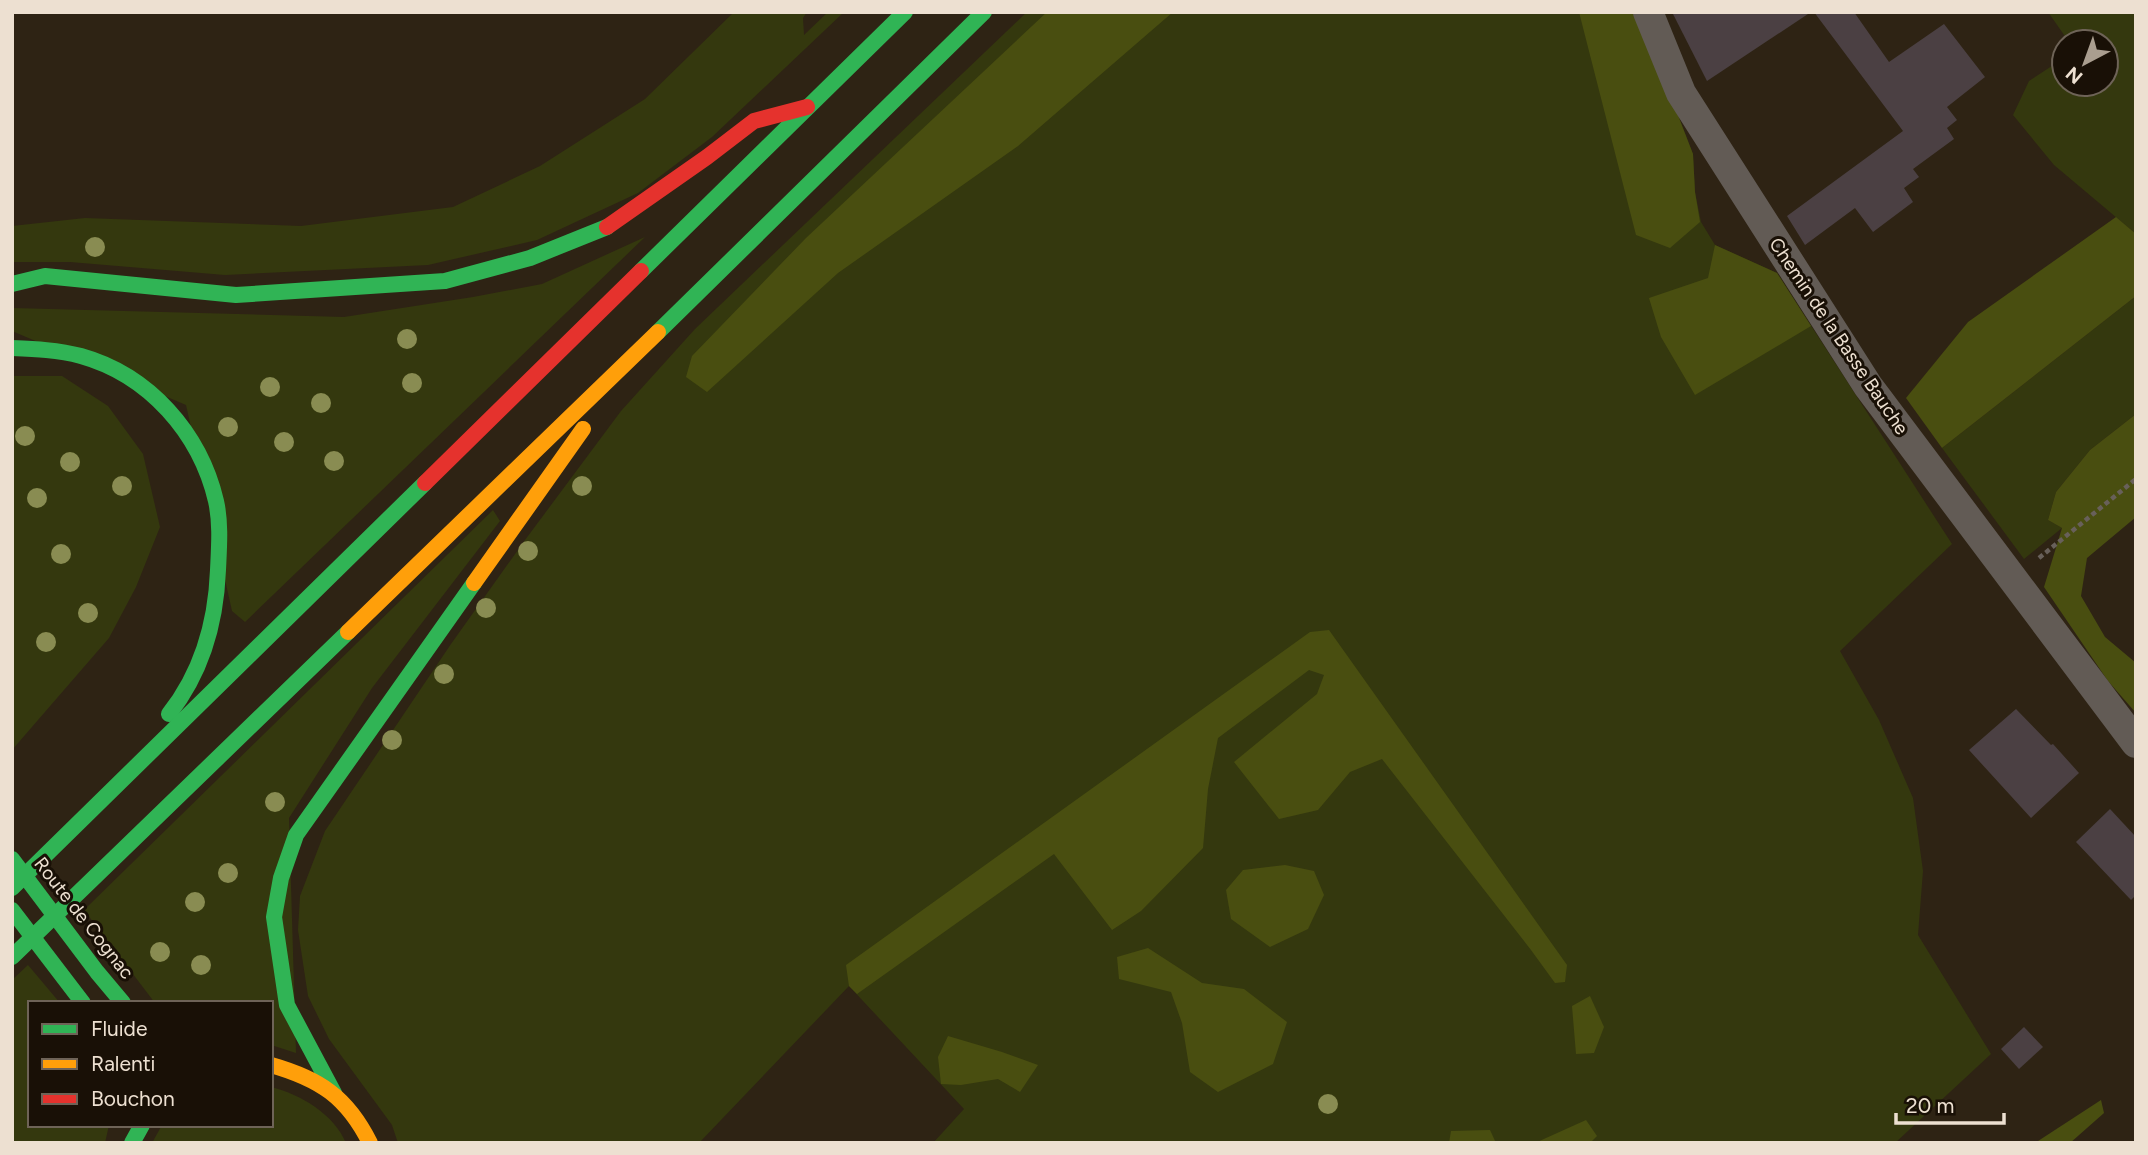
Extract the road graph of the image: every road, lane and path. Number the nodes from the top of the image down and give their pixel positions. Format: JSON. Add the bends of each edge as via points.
{"nodes":[{"id":1,"x":905,"y":12,"type":"edge"},
{"id":2,"x":984,"y":12,"type":"edge"},
{"id":3,"x":1648,"y":12,"type":"edge"},
{"id":4,"x":810,"y":106,"type":"junction"},
{"id":5,"x":12,"y":284,"type":"edge"},
{"id":6,"x":12,"y":348,"type":"edge"},
{"id":7,"x":637,"y":353,"type":"junction"},
{"id":8,"x":2136,"y":479,"type":"edge"},
{"id":9,"x":2014,"y":579,"type":"junction"},
{"id":10,"x":2136,"y":743,"type":"edge"},
{"id":11,"x":107,"y":794,"type":"junction"},
{"id":12,"x":12,"y":859,"type":"edge"},
{"id":13,"x":12,"y":888,"type":"edge"},
{"id":14,"x":12,"y":910,"type":"edge"},
{"id":15,"x":12,"y":957,"type":"edge"},
{"id":16,"x":78,"y":996,"type":"edge"},
{"id":17,"x":122,"y":1001,"type":"edge"},
{"id":18,"x":273,"y":1066,"type":"edge"},
{"id":19,"x":334,"y":1093,"type":"junction"},
{"id":20,"x":141,"y":1127,"type":"edge"},
{"id":21,"x":132,"y":1143,"type":"edge"},
{"id":22,"x":370,"y":1143,"type":"edge"}],
"edges":[{"from":1,"to":4,"type":"main road"},
{"from":2,"to":7,"type":"main road"},
{"from":3,"to":9,"type":"street","name":"Chemin de la Basse Bauche","via":[[1681,93],[1868,386]]},
{"from":4,"to":5,"type":"main road","via":[[754,121],[612,225],[530,258],[445,281],[236,295],[45,276]]},
{"from":4,"to":11,"type":"main road"},
{"from":6,"to":11,"type":"main road","via":[[66,353],[102,363],[139,382],[191,436],[216,502],[216,600],[205,652],[177,705]]},
{"from":7,"to":15,"type":"main road"},
{"from":7,"to":19,"type":"main road","via":[[296,835],[274,917],[279,954],[287,1005]]},
{"from":8,"to":9,"type":"path"},
{"from":9,"to":10,"type":"street","name":"Chemin de la Basse Bauche"},
{"from":11,"to":13,"type":"main road"},
{"from":12,"to":17,"type":"main road","name":"Route de Cognac"},
{"from":14,"to":16,"type":"main road"},
{"from":18,"to":19,"type":"main road","via":[[301,1073]]},
{"from":19,"to":22,"type":"main road","via":[[360,1122]]},
{"from":20,"to":21,"type":"main road"}]}
